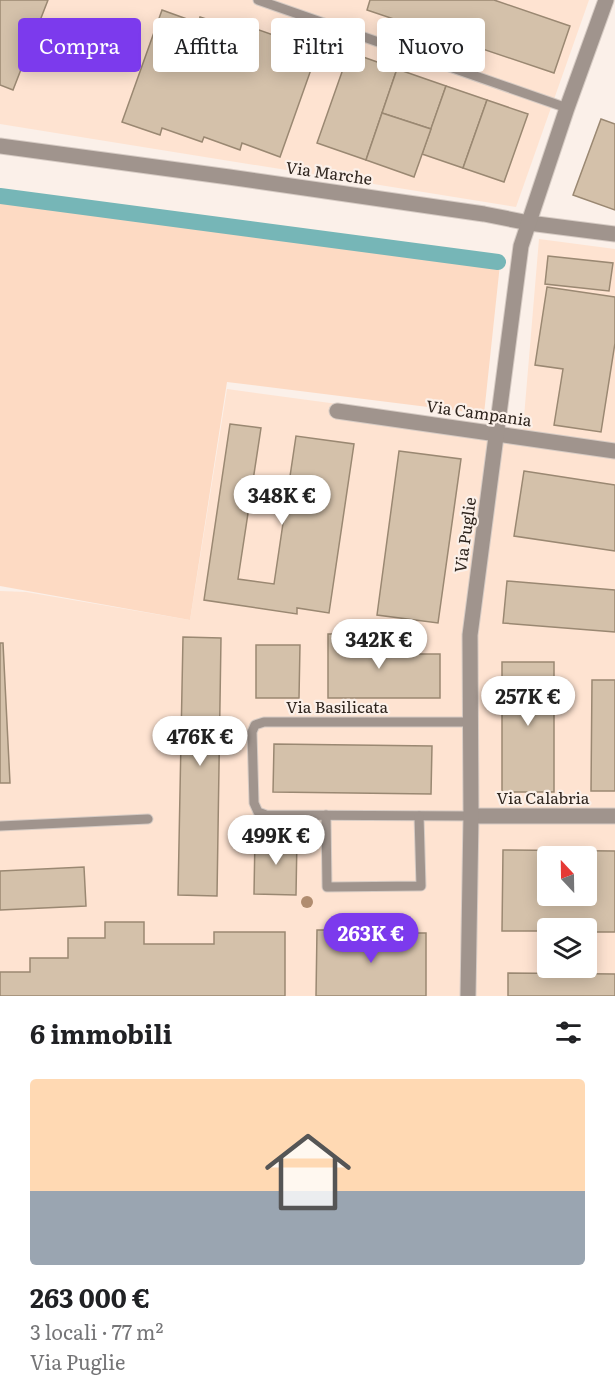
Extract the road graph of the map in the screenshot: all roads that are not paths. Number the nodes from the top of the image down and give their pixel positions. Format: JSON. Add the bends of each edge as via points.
{"nodes":[{"id":1,"x":258,"y":0,"type":"edge"},
{"id":2,"x":606,"y":0,"type":"edge"},
{"id":3,"x":567,"y":108,"type":"junction"},
{"id":4,"x":0,"y":146,"type":"edge"},
{"id":5,"x":529,"y":223,"type":"junction"},
{"id":6,"x":615,"y":234,"type":"edge"},
{"id":7,"x":337,"y":411,"type":"dead end"},
{"id":8,"x":497,"y":434,"type":"junction"},
{"id":9,"x":615,"y":451,"type":"edge"},
{"id":10,"x":470,"y":722,"type":"junction"},
{"id":11,"x":326,"y":815,"type":"junction"},
{"id":12,"x":419,"y":816,"type":"junction"},
{"id":13,"x":471,"y":816,"type":"junction"},
{"id":14,"x":615,"y":816,"type":"edge"},
{"id":15,"x":148,"y":819,"type":"dead end"},
{"id":16,"x":0,"y":826,"type":"edge"},
{"id":17,"x":468,"y":996,"type":"edge"}],
"edges":[{"from":1,"to":3,"type":"lane"},
{"from":2,"to":3,"type":"street","name":"Via Puglie"},
{"from":3,"to":5,"type":"street","name":"Via Puglie"},
{"from":4,"to":5,"type":"street","name":"Via Marche"},
{"from":5,"to":6,"type":"street","name":"Via Marche"},
{"from":5,"to":8,"type":"street","name":"Via Puglie","via":[[521,246]]},
{"from":7,"to":8,"type":"street","name":"Via Campania"},
{"from":8,"to":9,"type":"street","name":"Via Campania"},
{"from":8,"to":10,"type":"street","name":"Via Puglie","via":[[470,634]]},
{"from":10,"to":11,"type":"lane","name":"Via Basilicata","via":[[255,725],[254,803],[258,812]]},
{"from":10,"to":13,"type":"street","name":"Via Puglie"},
{"from":11,"to":12,"type":"lane","name":"Via Basilicata"},
{"from":11,"to":12,"type":"lane","via":[[327,887],[421,886]]},
{"from":12,"to":13,"type":"lane","name":"Via Basilicata"},
{"from":13,"to":14,"type":"street","name":"Via Calabria"},
{"from":13,"to":17,"type":"street","name":"Via Puglie"},
{"from":15,"to":16,"type":"lane"}]}
